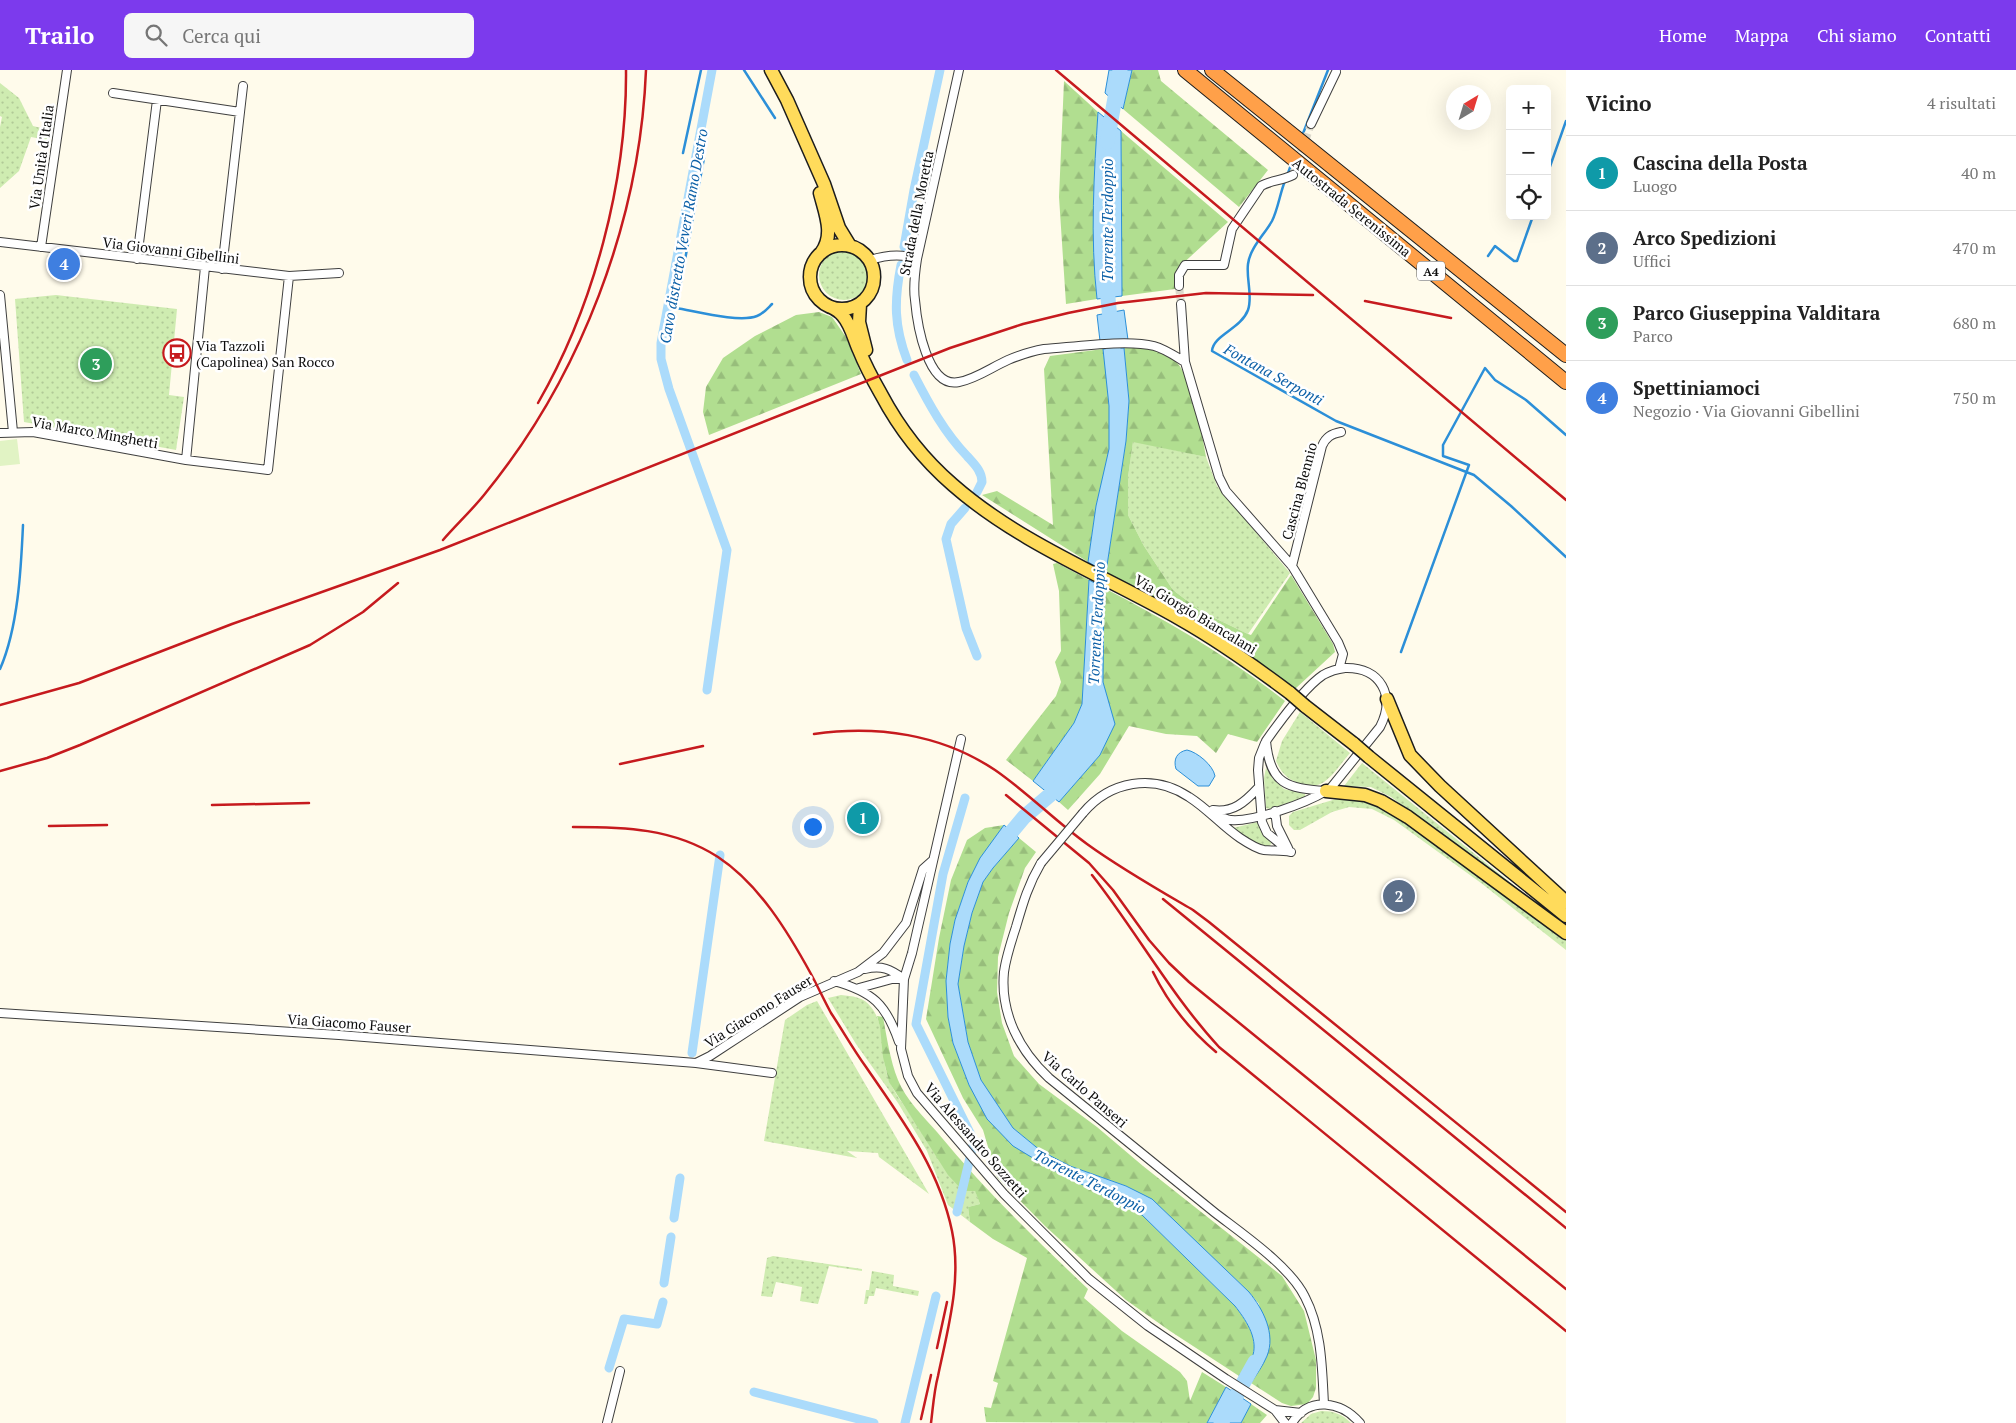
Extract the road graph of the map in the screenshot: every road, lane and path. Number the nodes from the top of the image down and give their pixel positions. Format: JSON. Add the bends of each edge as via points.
{"nodes":[{"id":1,"x":67,"y":70,"type":"edge"},
{"id":2,"x":771,"y":70,"type":"edge"},
{"id":3,"x":959,"y":70,"type":"edge"},
{"id":4,"x":1185,"y":70,"type":"edge"},
{"id":5,"x":1212,"y":70,"type":"edge"},
{"id":6,"x":1336,"y":72,"type":"dead end"},
{"id":7,"x":243,"y":86,"type":"dead end"},
{"id":8,"x":113,"y":93,"type":"dead end"},
{"id":9,"x":157,"y":100,"type":"junction"},
{"id":10,"x":240,"y":112,"type":"junction"},
{"id":11,"x":1311,"y":124,"type":"tunnel mouth"},
{"id":12,"x":814,"y":164,"type":"junction"},
{"id":13,"x":1288,"y":178,"type":"dead end"},
{"id":14,"x":0,"y":242,"type":"edge"},
{"id":15,"x":850,"y":246,"type":"junction"},
{"id":16,"x":41,"y":247,"type":"junction"},
{"id":17,"x":820,"y":254,"type":"junction"},
{"id":18,"x":917,"y":258,"type":"junction"},
{"id":19,"x":137,"y":259,"type":"junction"},
{"id":20,"x":870,"y":260,"type":"junction"},
{"id":21,"x":205,"y":267,"type":"junction"},
{"id":22,"x":222,"y":269,"type":"junction"},
{"id":23,"x":339,"y":273,"type":"dead end"},
{"id":24,"x":289,"y":276,"type":"junction"},
{"id":25,"x":1179,"y":286,"type":"tunnel mouth"},
{"id":26,"x":0,"y":295,"type":"edge"},
{"id":27,"x":860,"y":304,"type":"junction"},
{"id":28,"x":1181,"y":304,"type":"tunnel mouth"},
{"id":29,"x":831,"y":307,"type":"junction"},
{"id":30,"x":1566,"y":356,"type":"edge"},
{"id":31,"x":1185,"y":362,"type":"junction"},
{"id":32,"x":871,"y":372,"type":"junction"},
{"id":33,"x":1566,"y":382,"type":"edge"},
{"id":34,"x":13,"y":432,"type":"junction"},
{"id":35,"x":1341,"y":432,"type":"dead end"},
{"id":36,"x":0,"y":433,"type":"edge"},
{"id":37,"x":186,"y":460,"type":"junction"},
{"id":38,"x":1292,"y":566,"type":"junction"},
{"id":39,"x":1339,"y":669,"type":"junction"},
{"id":40,"x":1387,"y":699,"type":"junction"},
{"id":41,"x":960,"y":739,"type":"dead end"},
{"id":42,"x":1266,"y":741,"type":"junction"},
{"id":43,"x":1258,"y":788,"type":"junction"},
{"id":44,"x":1326,"y":791,"type":"junction"},
{"id":45,"x":1206,"y":809,"type":"junction"},
{"id":46,"x":1275,"y":811,"type":"junction"},
{"id":47,"x":1261,"y":816,"type":"junction"},
{"id":48,"x":1290,"y":852,"type":"junction"},
{"id":49,"x":932,"y":862,"type":"junction"},
{"id":50,"x":1566,"y":902,"type":"edge"},
{"id":51,"x":1566,"y":916,"type":"edge"},
{"id":52,"x":1566,"y":933,"type":"edge"},
{"id":53,"x":863,"y":969,"type":"junction"},
{"id":54,"x":904,"y":980,"type":"junction"},
{"id":55,"x":834,"y":981,"type":"junction"},
{"id":56,"x":859,"y":988,"type":"junction"},
{"id":57,"x":0,"y":1013,"type":"edge"},
{"id":58,"x":901,"y":1049,"type":"junction"},
{"id":59,"x":696,"y":1063,"type":"junction"},
{"id":60,"x":772,"y":1073,"type":"dead end"},
{"id":61,"x":620,"y":1371,"type":"dead end"},
{"id":62,"x":1324,"y":1404,"type":"junction"},
{"id":63,"x":1275,"y":1410,"type":"junction"},
{"id":64,"x":1301,"y":1413,"type":"junction"},
{"id":65,"x":607,"y":1423,"type":"edge"},
{"id":66,"x":1285,"y":1423,"type":"edge"},
{"id":67,"x":1292,"y":1423,"type":"edge"},
{"id":68,"x":1360,"y":1423,"type":"edge"}],
"edges":[{"from":1,"to":16,"type":"street","name":"Via Unità d'Italia"},
{"from":2,"to":12,"type":"main road"},
{"from":3,"to":18,"type":"street","name":"Strada della Moretta"},
{"from":4,"to":33,"type":"highway","name":"Autostrada Serenissima","number":"A4"},
{"from":5,"to":30,"type":"highway","name":"Autostrada Serenissima","number":"A4"},
{"from":6,"to":11,"type":"street"},
{"from":7,"to":10,"type":"street"},
{"from":8,"to":9,"type":"street"},
{"from":9,"to":10,"type":"street"},
{"from":9,"to":19,"type":"street"},
{"from":10,"to":22,"type":"street"},
{"from":12,"to":15,"type":"main road"},
{"from":12,"to":17,"type":"main road","via":[[829,231],[828,241]]},
{"from":13,"to":25,"type":"street","via":[[1267,182],[1256,194],[1232,229],[1224,265],[1185,265],[1179,275]]},
{"from":14,"to":16,"type":"street","name":"Via Giovanni Gibellini"},
{"from":15,"to":17,"type":"main road","via":[[834,246]]},
{"from":15,"to":20,"type":"main road"},
{"from":16,"to":19,"type":"street","name":"Via Giovanni Gibellini"},
{"from":17,"to":29,"type":"main road","via":[[814,262],[811,283],[815,293]]},
{"from":18,"to":20,"type":"street","via":[[895,255]]},
{"from":18,"to":31,"type":"street","name":"Strada della Moretta","via":[[914,299],[920,334],[932,367],[945,381],[960,382],[1032,351],[1136,344],[1154,346]]},
{"from":19,"to":21,"type":"street","name":"Via Giovanni Gibellini"},
{"from":20,"to":27,"type":"main road","via":[[874,269],[872,288]]},
{"from":21,"to":22,"type":"street","name":"Via Giovanni Gibellini"},
{"from":21,"to":37,"type":"street"},
{"from":22,"to":24,"type":"street","name":"Via Giovanni Gibellini"},
{"from":23,"to":24,"type":"street","name":"Via Giovanni Gibellini"},
{"from":24,"to":37,"type":"street","name":"Via Marco Minghetti","via":[[268,470]]},
{"from":26,"to":34,"type":"street"},
{"from":27,"to":29,"type":"main road","via":[[851,308]]},
{"from":27,"to":32,"type":"main road","via":[[860,328]]},
{"from":28,"to":31,"type":"street"},
{"from":29,"to":32,"type":"main road","via":[[847,322]]},
{"from":31,"to":38,"type":"street","via":[[1226,491]]},
{"from":32,"to":51,"type":"main road","name":"Via Giorgio Biancalani","bridge":true,"via":[[880,393],[924,456],[981,507],[1040,544],[1181,619],[1237,654],[1290,693]]},
{"from":34,"to":36,"type":"street","name":"Via Marco Minghetti"},
{"from":34,"to":37,"type":"street","name":"Via Marco Minghetti","via":[[29,432]]},
{"from":35,"to":38,"type":"street","name":"Cascina Blennio","via":[[1325,439],[1322,446]]},
{"from":38,"to":39,"type":"street","via":[[1338,642],[1343,654]]},
{"from":39,"to":40,"type":"street","via":[[1359,668],[1371,673],[1386,691]]},
{"from":39,"to":42,"type":"street","via":[[1316,681]]},
{"from":40,"to":44,"type":"street","via":[[1380,727]]},
{"from":40,"to":50,"type":"main road","via":[[1410,755]]},
{"from":41,"to":49,"type":"street","name":"Via Alessandro Sozzetti"},
{"from":42,"to":43,"type":"street","via":[[1259,758]]},
{"from":42,"to":44,"type":"street","via":[[1267,758],[1283,782],[1293,788]]},
{"from":43,"to":45,"type":"street","via":[[1241,805],[1219,811]]},
{"from":43,"to":47,"type":"street"},
{"from":44,"to":46,"type":"street","name":"Via Carlo Panseri"},
{"from":44,"to":52,"type":"main road","via":[[1365,795],[1381,801],[1408,817]]},
{"from":45,"to":47,"type":"street","name":"Via Carlo Panseri","via":[[1229,820]]},
{"from":45,"to":48,"type":"street","name":"Via Carlo Panseri","via":[[1240,838],[1262,850]]},
{"from":45,"to":62,"type":"street","name":"Via Carlo Panseri","bridge":true,"via":[[1190,797],[1149,783],[1136,783],[1105,793],[1094,801],[1041,863],[1023,897],[1004,972],[1005,998],[1018,1040],[1034,1064],[1289,1275],[1304,1295],[1317,1329]]},
{"from":46,"to":47,"type":"street","name":"Via Carlo Panseri"},
{"from":46,"to":48,"type":"street","via":[[1277,826]]},
{"from":47,"to":48,"type":"street","via":[[1267,833]]},
{"from":49,"to":53,"type":"street","name":"Via Giacomo Fauser","via":[[923,869],[906,923],[882,953]]},
{"from":49,"to":54,"type":"street","name":"Via Alessandro Sozzetti"},
{"from":53,"to":54,"type":"street","name":"Via Giacomo Fauser","via":[[883,967]]},
{"from":53,"to":55,"type":"street","name":"Via Giacomo Fauser"},
{"from":54,"to":56,"type":"street","via":[[892,979]]},
{"from":54,"to":58,"type":"street","name":"Via Alessandro Sozzetti"},
{"from":55,"to":56,"type":"street","name":"Via Giacomo Fauser"},
{"from":55,"to":59,"type":"street","name":"Via Giacomo Fauser","via":[[800,996]]},
{"from":56,"to":58,"type":"street","name":"Via Giacomo Fauser","via":[[879,1003],[892,1022]]},
{"from":57,"to":59,"type":"street","name":"Via Giacomo Fauser","via":[[339,1034]]},
{"from":58,"to":63,"type":"street","name":"Via Alessandro Sozzetti","via":[[908,1076],[917,1093],[1004,1194],[1089,1279],[1148,1326]]},
{"from":59,"to":60,"type":"street","name":"Via Giacomo Fauser"},
{"from":61,"to":65,"type":"street"},
{"from":62,"to":64,"type":"street","via":[[1312,1406]]},
{"from":62,"to":68,"type":"street","via":[[1344,1408]]},
{"from":63,"to":64,"type":"street","name":"Via Alessandro Sozzetti"},
{"from":63,"to":66,"type":"street","name":"Via Alessandro Sozzetti"},
{"from":64,"to":67,"type":"street"}]}
